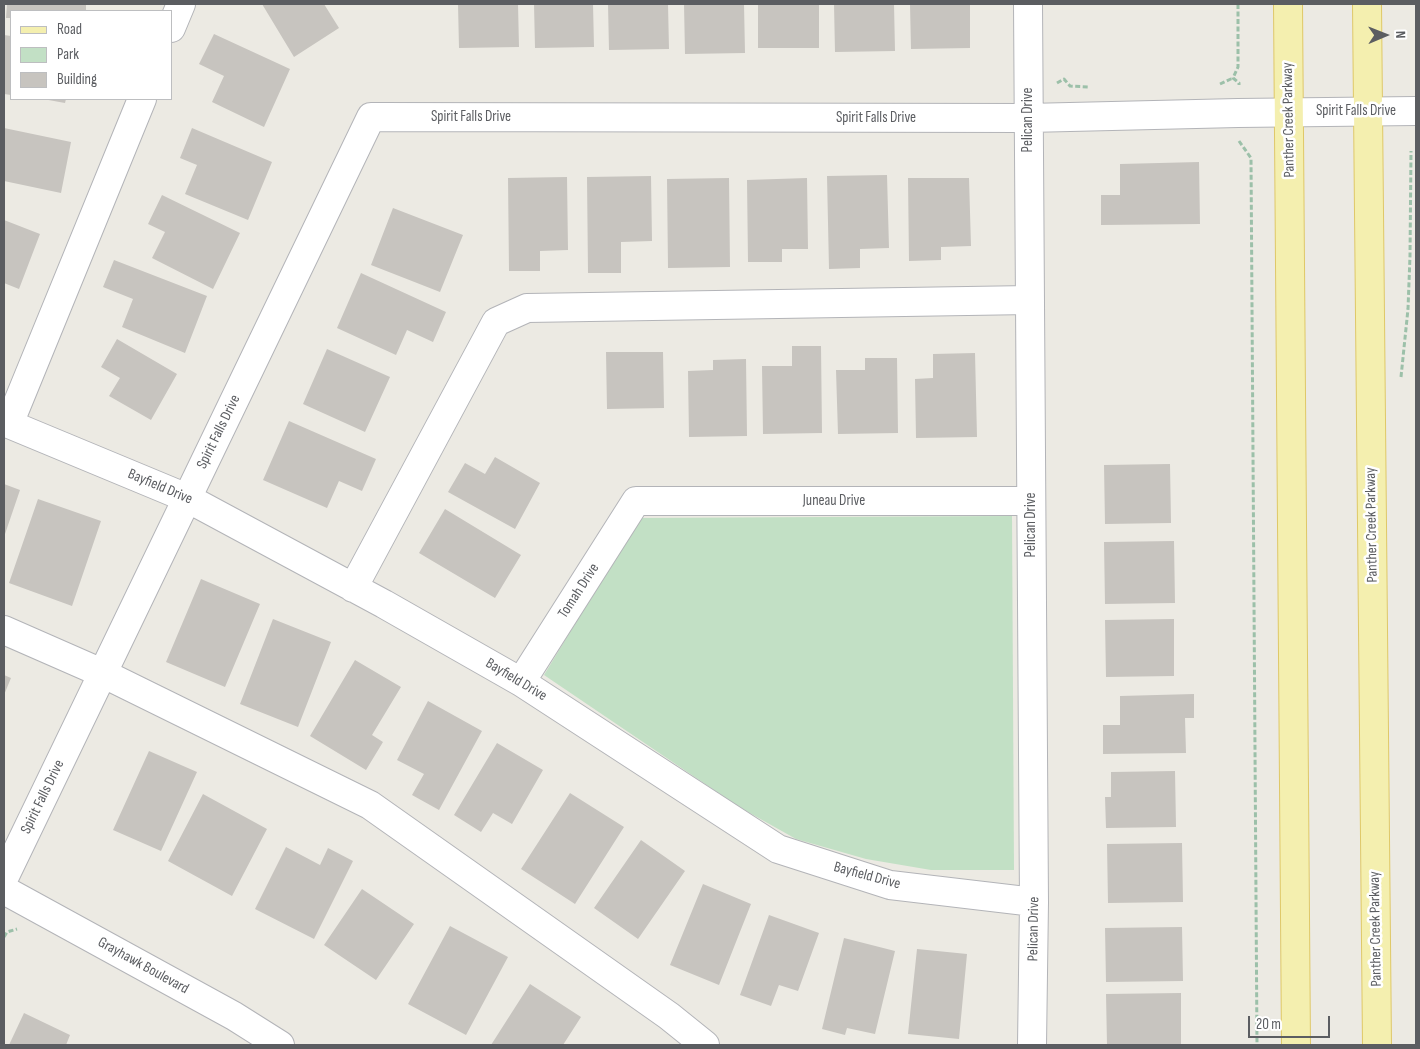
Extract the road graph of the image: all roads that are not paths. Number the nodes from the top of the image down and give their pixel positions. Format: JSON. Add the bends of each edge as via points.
{"nodes":[{"id":1,"x":181,"y":4,"type":"edge"},
{"id":2,"x":1028,"y":4,"type":"edge"},
{"id":3,"x":1288,"y":4,"type":"edge"},
{"id":4,"x":1367,"y":4,"type":"edge"},
{"id":5,"x":172,"y":26,"type":"edge"},
{"id":6,"x":142,"y":100,"type":"edge"},
{"id":7,"x":1368,"y":111,"type":"junction"},
{"id":8,"x":1416,"y":111,"type":"edge"},
{"id":9,"x":1290,"y":112,"type":"junction"},
{"id":10,"x":1028,"y":118,"type":"junction"},
{"id":11,"x":1030,"y":300,"type":"junction"},
{"id":12,"x":6,"y":423,"type":"edge"},
{"id":13,"x":187,"y":498,"type":"junction"},
{"id":14,"x":636,"y":501,"type":"joint"},
{"id":15,"x":1031,"y":501,"type":"junction"},
{"id":16,"x":353,"y":588,"type":"junction"},
{"id":17,"x":4,"y":630,"type":"edge"},
{"id":18,"x":102,"y":673,"type":"junction"},
{"id":19,"x":521,"y":682,"type":"junction"},
{"id":20,"x":4,"y":878,"type":"edge"},
{"id":21,"x":4,"y":890,"type":"edge"},
{"id":22,"x":1034,"y":902,"type":"junction"},
{"id":23,"x":280,"y":1045,"type":"edge"},
{"id":24,"x":705,"y":1045,"type":"edge"},
{"id":25,"x":1032,"y":1045,"type":"edge"},
{"id":26,"x":1296,"y":1045,"type":"edge"},
{"id":27,"x":1377,"y":1045,"type":"edge"}],
"edges":[{"from":1,"to":5,"type":"street"},
{"from":2,"to":10,"type":"street","name":"Pelican Drive"},
{"from":3,"to":9,"type":"main road","name":"Panther Creek Parkway"},
{"from":4,"to":7,"type":"main road","name":"Panther Creek Parkway"},
{"from":6,"to":12,"type":"street"},
{"from":7,"to":8,"type":"street","name":"Spirit Falls Drive"},
{"from":7,"to":9,"type":"street","name":"Spirit Falls Drive"},
{"from":7,"to":27,"type":"main road","name":"Panther Creek Parkway"},
{"from":9,"to":10,"type":"street","name":"Spirit Falls Drive"},
{"from":9,"to":26,"type":"main road","name":"Panther Creek Parkway"},
{"from":10,"to":11,"type":"street","name":"Pelican Drive"},
{"from":10,"to":13,"type":"street","name":"Spirit Falls Drive","via":[[371,117]]},
{"from":11,"to":15,"type":"street","name":"Pelican Drive"},
{"from":11,"to":16,"type":"street","via":[[527,308],[496,322]]},
{"from":12,"to":13,"type":"street","name":"Bayfield Drive"},
{"from":13,"to":16,"type":"street","name":"Bayfield Drive"},
{"from":13,"to":18,"type":"street","name":"Spirit Falls Drive"},
{"from":14,"to":15,"type":"street","name":"Juneau Drive"},
{"from":14,"to":19,"type":"street","name":"Tomah Drive"},
{"from":15,"to":22,"type":"street","name":"Pelican Drive"},
{"from":16,"to":19,"type":"street","name":"Bayfield Drive"},
{"from":17,"to":18,"type":"street"},
{"from":18,"to":20,"type":"street","name":"Spirit Falls Drive"},
{"from":18,"to":24,"type":"street","via":[[370,805],[661,1010]]},
{"from":19,"to":22,"type":"street","name":"Bayfield Drive","via":[[778,850],[890,885]]},
{"from":21,"to":23,"type":"street","name":"Grayhawk Boulevard","via":[[234,1016]]},
{"from":22,"to":25,"type":"street","name":"Pelican Drive"}]}
